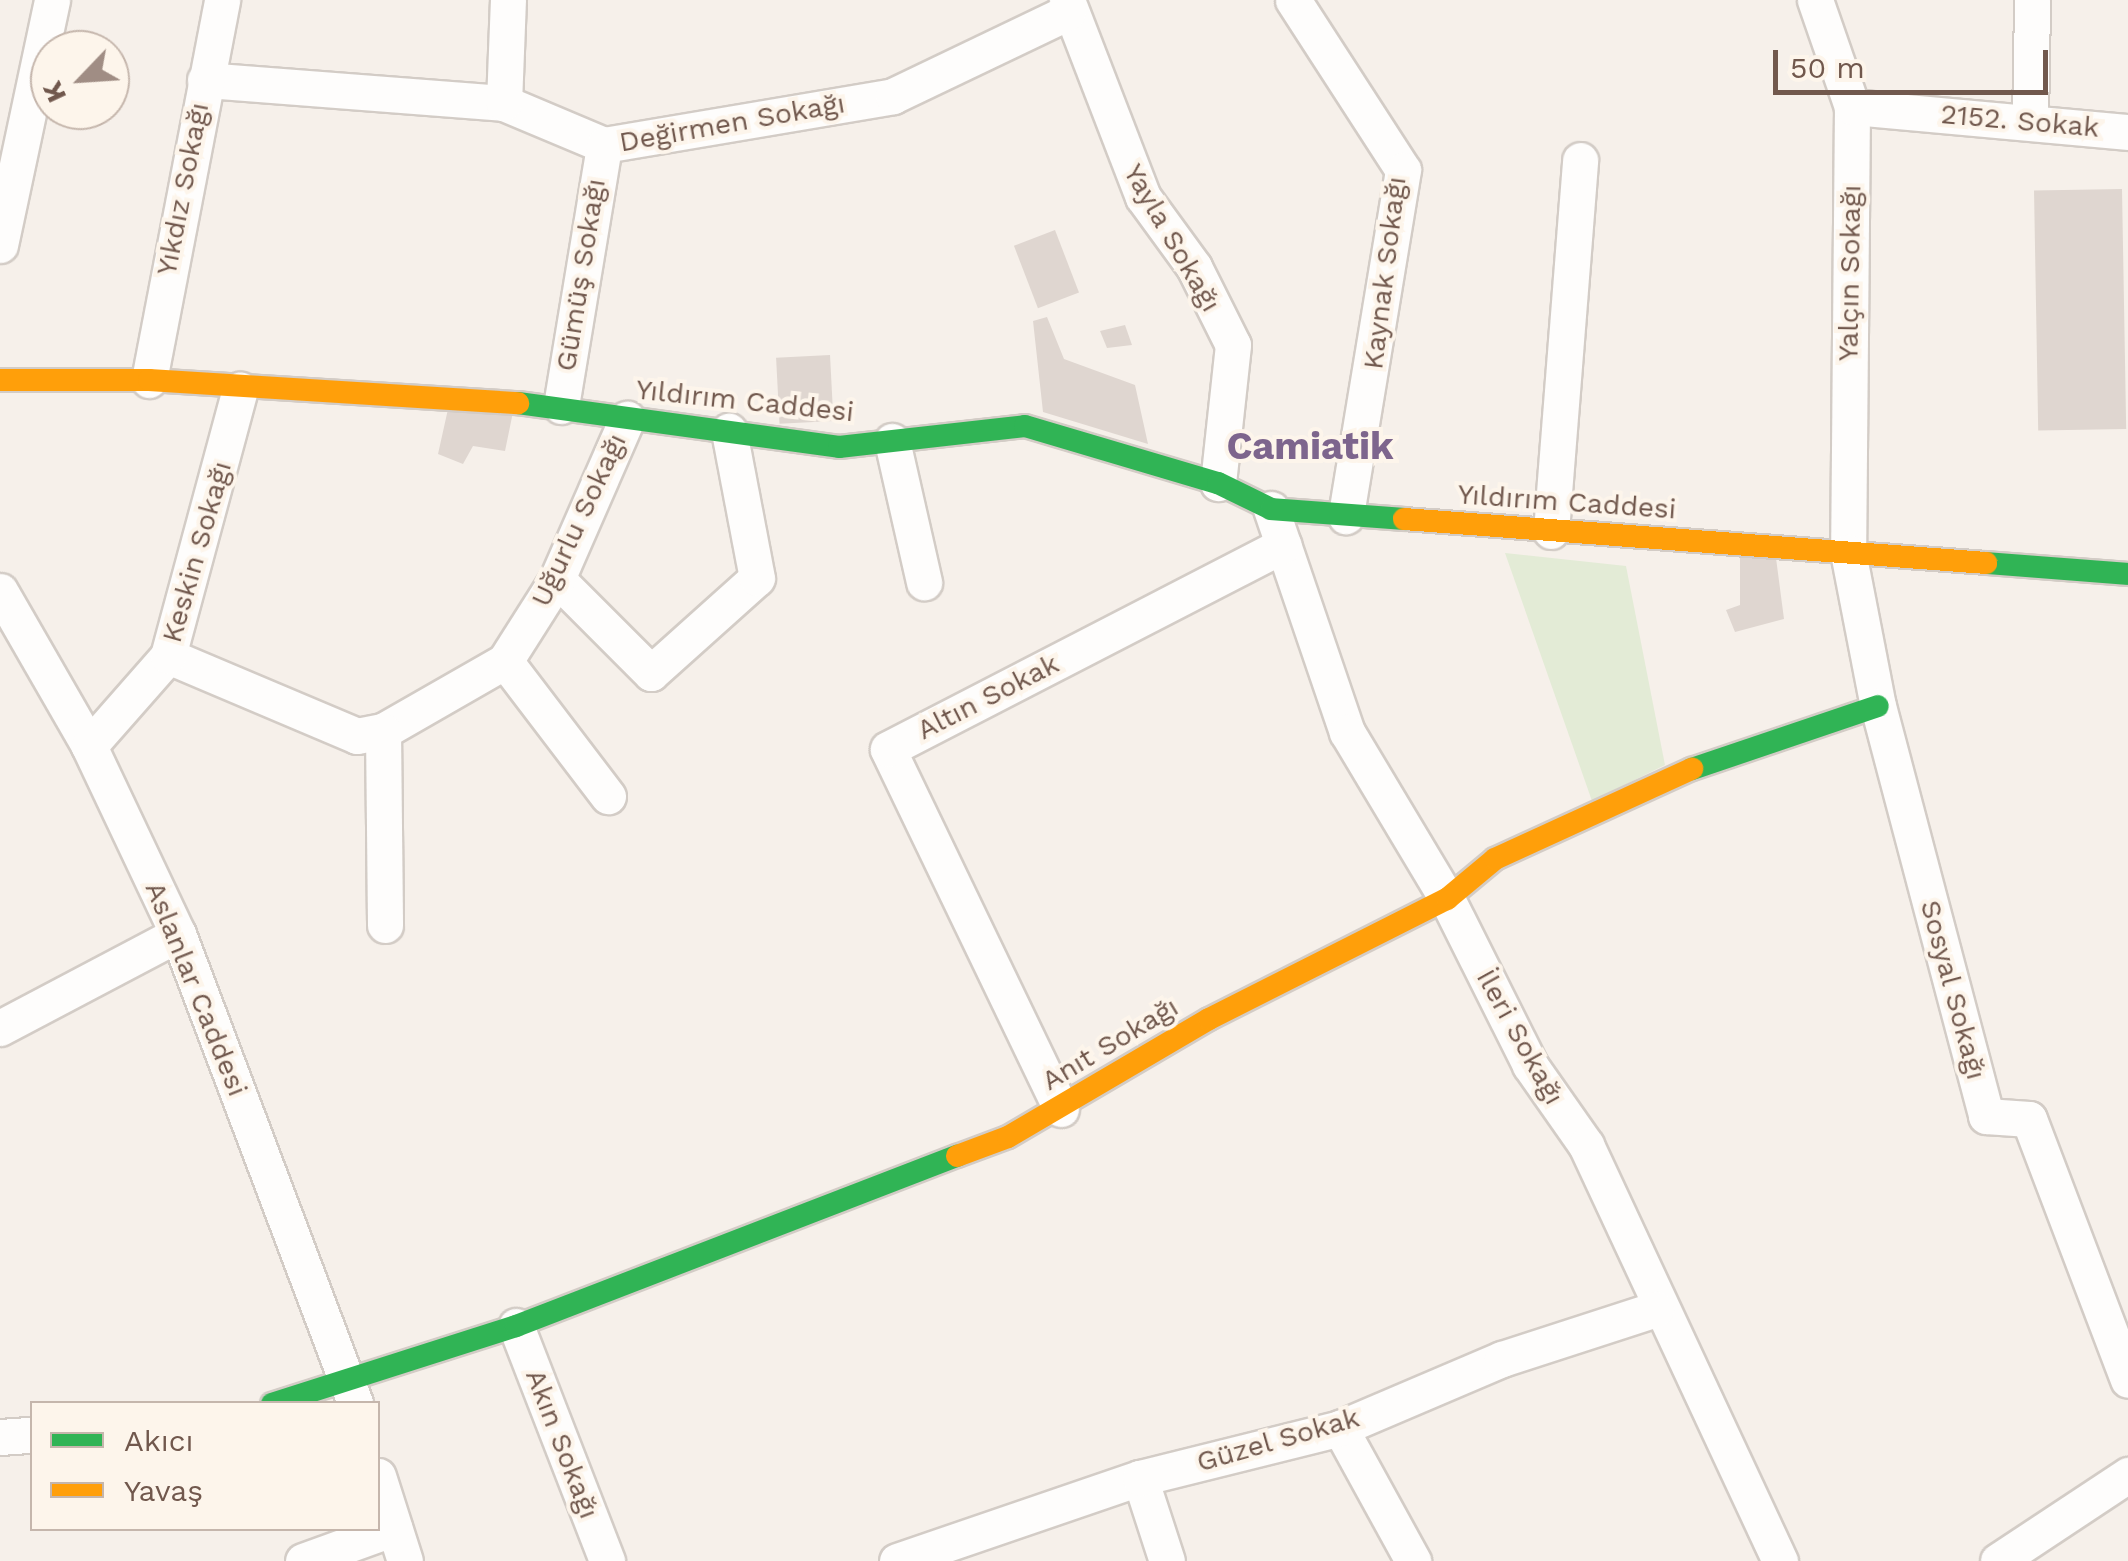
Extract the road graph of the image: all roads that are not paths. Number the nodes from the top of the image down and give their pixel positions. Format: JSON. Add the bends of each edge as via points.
{"nodes":[{"id":1,"x":52,"y":0,"type":"edge"},
{"id":2,"x":222,"y":0,"type":"edge"},
{"id":3,"x":508,"y":0,"type":"edge"},
{"id":4,"x":1815,"y":0,"type":"edge"},
{"id":5,"x":2032,"y":0,"type":"edge"},
{"id":6,"x":1299,"y":1,"type":"edge"},
{"id":7,"x":1068,"y":6,"type":"edge"},
{"id":8,"x":205,"y":80,"type":"junction"},
{"id":9,"x":504,"y":103,"type":"junction"},
{"id":10,"x":1852,"y":107,"type":"junction"},
{"id":11,"x":2030,"y":120,"type":"junction"},
{"id":12,"x":2128,"y":132,"type":"edge"},
{"id":13,"x":604,"y":145,"type":"junction"},
{"id":14,"x":1580,"y":160,"type":"dead end"},
{"id":15,"x":0,"y":245,"type":"edge"},
{"id":16,"x":0,"y":380,"type":"edge"},
{"id":17,"x":149,"y":380,"type":"junction"},
{"id":18,"x":240,"y":390,"type":"junction"},
{"id":19,"x":561,"y":406,"type":"junction"},
{"id":20,"x":627,"y":418,"type":"junction"},
{"id":21,"x":729,"y":432,"type":"junction"},
{"id":22,"x":892,"y":441,"type":"junction"},
{"id":23,"x":1218,"y":483,"type":"junction"},
{"id":24,"x":1271,"y":509,"type":"junction"},
{"id":25,"x":1346,"y":516,"type":"junction"},
{"id":26,"x":1551,"y":530,"type":"junction"},
{"id":27,"x":1283,"y":545,"type":"junction"},
{"id":28,"x":1848,"y":552,"type":"junction"},
{"id":29,"x":2128,"y":574,"type":"edge"},
{"id":30,"x":558,"y":579,"type":"junction"},
{"id":31,"x":924,"y":582,"type":"dead end"},
{"id":32,"x":0,"y":591,"type":"edge"},
{"id":33,"x":168,"y":656,"type":"junction"},
{"id":34,"x":505,"y":661,"type":"junction"},
{"id":35,"x":1878,"y":706,"type":"junction"},
{"id":36,"x":383,"y":731,"type":"junction"},
{"id":37,"x":89,"y":746,"type":"junction"},
{"id":38,"x":608,"y":796,"type":"dead end"},
{"id":39,"x":1447,"y":899,"type":"junction"},
{"id":40,"x":384,"y":925,"type":"dead end"},
{"id":41,"x":178,"y":934,"type":"junction"},
{"id":42,"x":0,"y":1028,"type":"edge"},
{"id":43,"x":1062,"y":1109,"type":"junction"},
{"id":44,"x":1656,"y":1310,"type":"junction"},
{"id":45,"x":2118,"y":1324,"type":"edge"},
{"id":46,"x":516,"y":1326,"type":"junction"},
{"id":47,"x":2128,"y":1380,"type":"edge"},
{"id":48,"x":352,"y":1394,"type":"edge"},
{"id":49,"x":296,"y":1401,"type":"edge"},
{"id":50,"x":1340,"y":1428,"type":"junction"},
{"id":51,"x":2128,"y":1475,"type":"edge"},
{"id":52,"x":1140,"y":1478,"type":"junction"},
{"id":53,"x":380,"y":1482,"type":"edge"},
{"id":54,"x":400,"y":1544,"type":"edge"},
{"id":55,"x":304,"y":1561,"type":"edge"},
{"id":56,"x":607,"y":1561,"type":"edge"},
{"id":57,"x":897,"y":1561,"type":"edge"},
{"id":58,"x":1167,"y":1561,"type":"edge"},
{"id":59,"x":1412,"y":1561,"type":"edge"},
{"id":60,"x":1780,"y":1561,"type":"edge"},
{"id":61,"x":1998,"y":1561,"type":"edge"}],
"edges":[{"from":1,"to":15,"type":"street"},
{"from":2,"to":8,"type":"street","name":"Yıkdız Sokağı"},
{"from":3,"to":9,"type":"street"},
{"from":4,"to":10,"type":"street","name":"Yalçın Sokağı"},
{"from":5,"to":11,"type":"street"},
{"from":6,"to":25,"type":"street","name":"Kaynak Sokağı","via":[[1404,170]]},
{"from":7,"to":13,"type":"street","name":"Değirmen Sokağı","via":[[893,96]]},
{"from":7,"to":23,"type":"street","name":"Yayla Sokağı","via":[[1144,197],[1194,267],[1232,345]]},
{"from":8,"to":9,"type":"street","name":"Değirmen Sokağı"},
{"from":8,"to":17,"type":"street","name":"Yıkdız Sokağı"},
{"from":9,"to":13,"type":"street","name":"Değirmen Sokağı"},
{"from":10,"to":11,"type":"street","name":"2152. Sokak"},
{"from":10,"to":28,"type":"street","name":"Yalçın Sokağı"},
{"from":11,"to":12,"type":"street","name":"2152. Sokak"},
{"from":13,"to":19,"type":"street","name":"Gümüş Sokağı","via":[[578,268]]},
{"from":14,"to":26,"type":"street"},
{"from":16,"to":17,"type":"street","name":"Yıldırım Caddesi"},
{"from":17,"to":18,"type":"street","name":"Yıldırım Caddesi"},
{"from":18,"to":19,"type":"street","name":"Yıldırım Caddesi"},
{"from":18,"to":33,"type":"street","name":"Keskin Sokağı"},
{"from":19,"to":20,"type":"street","name":"Yıldırım Caddesi"},
{"from":20,"to":21,"type":"street","name":"Yıldırım Caddesi"},
{"from":20,"to":30,"type":"street","name":"Uğurlu Sokağı"},
{"from":21,"to":22,"type":"street","name":"Yıldırım Caddesi","via":[[840,446]]},
{"from":21,"to":30,"type":"street","via":[[757,578],[651,672]]},
{"from":22,"to":23,"type":"street","name":"Yıldırım Caddesi","via":[[1025,426]]},
{"from":22,"to":31,"type":"street"},
{"from":23,"to":24,"type":"street","name":"Yıldırım Caddesi"},
{"from":24,"to":25,"type":"street","name":"Yıldırım Caddesi"},
{"from":24,"to":27,"type":"street","name":"İleri Sokağı"},
{"from":25,"to":26,"type":"street","name":"Yıldırım Caddesi"},
{"from":26,"to":28,"type":"street","name":"Yıldırım Caddesi"},
{"from":27,"to":39,"type":"street","name":"İleri Sokağı","via":[[1347,732]]},
{"from":27,"to":43,"type":"street","name":"Altın Sokak","via":[[888,749]]},
{"from":28,"to":29,"type":"street","name":"Yıldırım Caddesi"},
{"from":28,"to":35,"type":"street","name":"Sosyal Sokağı"},
{"from":30,"to":34,"type":"street","name":"Uğurlu Sokağı"},
{"from":32,"to":37,"type":"street","name":"Aslanlar Caddesi"},
{"from":33,"to":36,"type":"street","via":[[357,736]]},
{"from":33,"to":37,"type":"street","name":"Keskin Sokağı"},
{"from":34,"to":36,"type":"street","name":"Uğurlu Sokağı"},
{"from":34,"to":38,"type":"street"},
{"from":35,"to":39,"type":"street","name":"Anıt Sokağı","via":[[1648,784],[1494,859]]},
{"from":35,"to":45,"type":"street","name":"Sosyal Sokağı","via":[[1986,1116],[2029,1119]]},
{"from":36,"to":40,"type":"street"},
{"from":37,"to":41,"type":"street","name":"Aslanlar Caddesi"},
{"from":39,"to":43,"type":"street","name":"Anıt Sokağı","via":[[1208,1019]]},
{"from":39,"to":44,"type":"street","name":"İleri Sokağı","via":[[1530,1065],[1586,1145]]},
{"from":41,"to":42,"type":"street"},
{"from":41,"to":48,"type":"street","name":"Aslanlar Caddesi"},
{"from":43,"to":46,"type":"street","name":"Anıt Sokağı","via":[[1008,1138]]},
{"from":44,"to":50,"type":"street","name":"Güzel Sokak","via":[[1502,1359]]},
{"from":44,"to":60,"type":"street","name":"İleri Sokağı"},
{"from":45,"to":47,"type":"street","name":"Sosyal Sokağı"},
{"from":46,"to":48,"type":"street","name":"Anıt Sokağı"},
{"from":46,"to":56,"type":"street","name":"Akın Sokağı"},
{"from":48,"to":49,"type":"street","name":"Anıt Sokağı"},
{"from":50,"to":52,"type":"street","name":"Güzel Sokak"},
{"from":50,"to":59,"type":"street"},
{"from":51,"to":61,"type":"street"},
{"from":52,"to":57,"type":"street","name":"Güzel Sokak"},
{"from":52,"to":58,"type":"street"},
{"from":53,"to":54,"type":"street"},
{"from":54,"to":55,"type":"street"}]}
